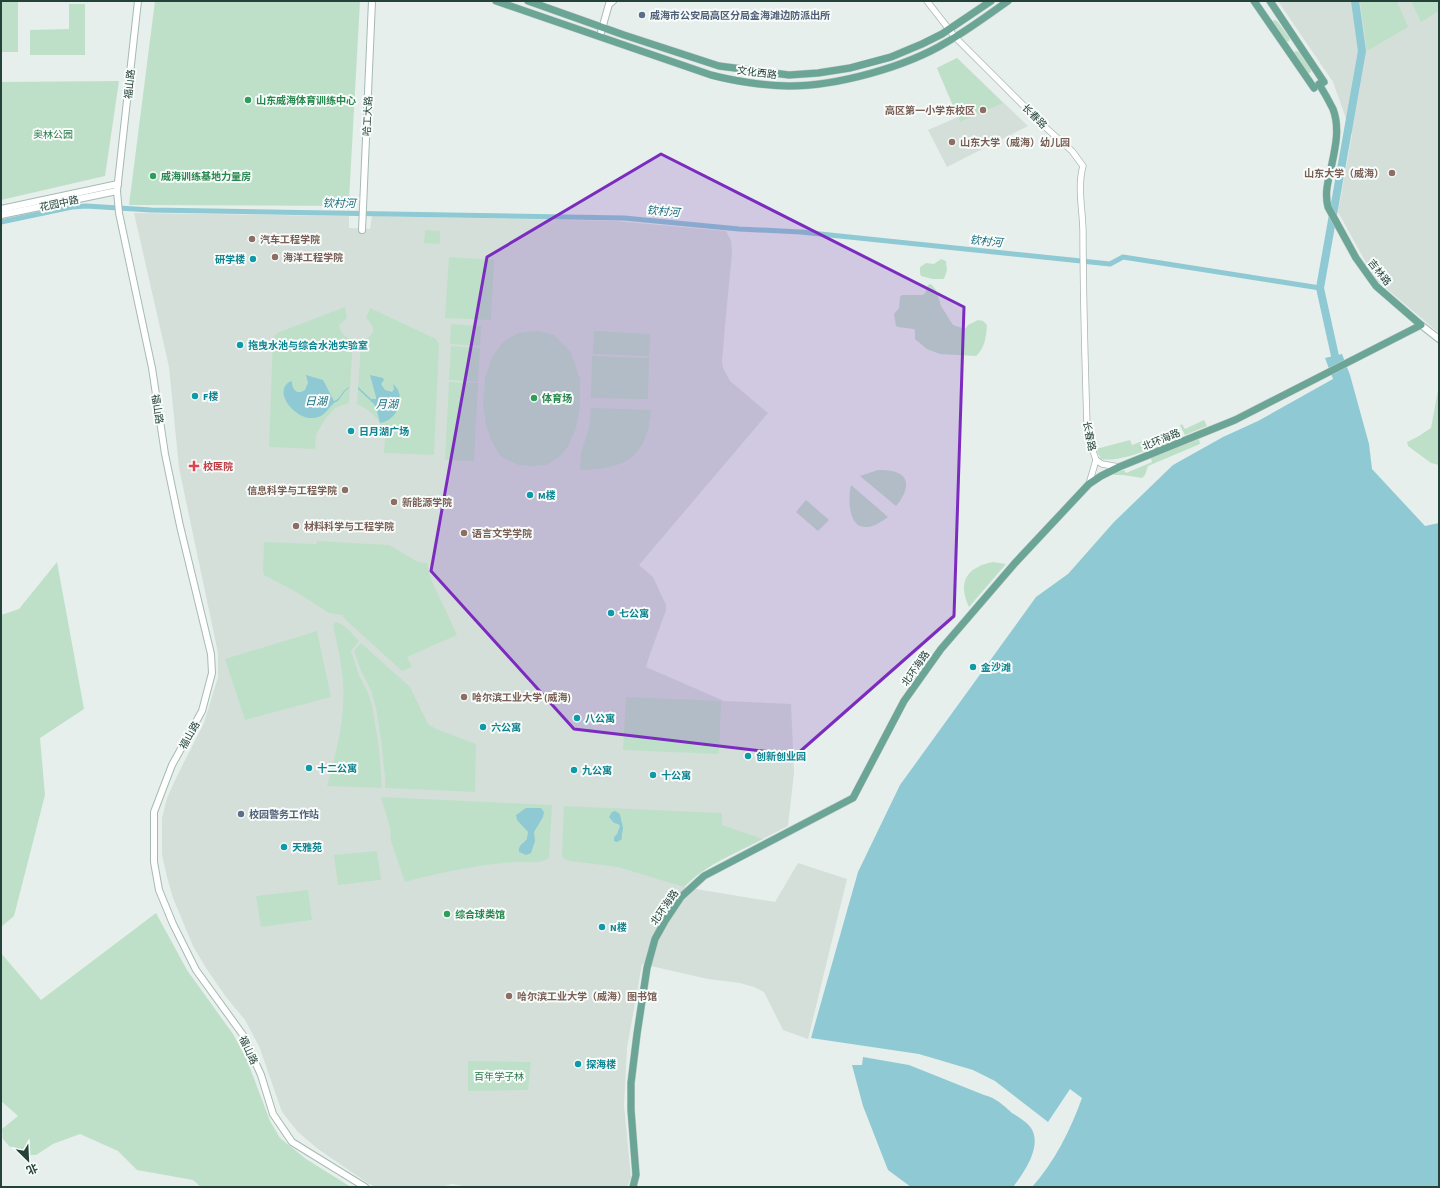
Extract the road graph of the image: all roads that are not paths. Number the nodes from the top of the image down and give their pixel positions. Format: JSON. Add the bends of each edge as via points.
{"nodes":[{"id":1,"x":138,"y":1,"type":"edge"},
{"id":2,"x":372,"y":1,"type":"edge"},
{"id":3,"x":496,"y":1,"type":"edge"},
{"id":4,"x":528,"y":1,"type":"edge"},
{"id":5,"x":613,"y":1,"type":"edge"},
{"id":6,"x":927,"y":1,"type":"edge"},
{"id":7,"x":991,"y":1,"type":"edge"},
{"id":8,"x":1008,"y":1,"type":"edge"},
{"id":9,"x":1254,"y":1,"type":"edge"},
{"id":10,"x":1270,"y":1,"type":"edge"},
{"id":11,"x":602,"y":27,"type":"junction"},
{"id":12,"x":950,"y":29,"type":"junction"},
{"id":13,"x":600,"y":36,"type":"junction"},
{"id":14,"x":955,"y":37,"type":"junction"},
{"id":15,"x":1319,"y":85,"type":"junction"},
{"id":16,"x":118,"y":184,"type":"junction"},
{"id":17,"x":117,"y":191,"type":"junction"},
{"id":18,"x":1,"y":209,"type":"edge"},
{"id":19,"x":1,"y":215,"type":"edge"},
{"id":20,"x":362,"y":230,"type":"dead end"},
{"id":21,"x":1411,"y":316,"type":"junction"},
{"id":22,"x":1421,"y":325,"type":"junction"},
{"id":23,"x":1408,"y":331,"type":"junction"},
{"id":24,"x":1439,"y":339,"type":"edge"},
{"id":25,"x":1096,"y":460,"type":"junction"},
{"id":26,"x":1119,"y":467,"type":"junction"},
{"id":27,"x":1088,"y":484,"type":"junction"},
{"id":28,"x":365,"y":1187,"type":"edge"},
{"id":29,"x":633,"y":1187,"type":"edge"}],
"edges":[{"from":1,"to":16,"type":"main road","name":"福山路"},
{"from":2,"to":20,"type":"main road","name":"哈工大路"},
{"from":3,"to":13,"type":"main road","name":"文化西路"},
{"from":4,"to":11,"type":"main road","name":"文化西路"},
{"from":5,"to":11,"type":"main road","via":[[609,4]]},
{"from":6,"to":12,"type":"street","name":"长春路"},
{"from":7,"to":12,"type":"main road","name":"文化西路"},
{"from":8,"to":14,"type":"main road","name":"文化西路"},
{"from":9,"to":15,"type":"main road"},
{"from":10,"to":15,"type":"main road"},
{"from":11,"to":12,"type":"main road","name":"文化西路","via":[[718,66],[789,75],[850,68],[891,57]]},
{"from":11,"to":13,"type":"main road"},
{"from":12,"to":14,"type":"street","name":"长春路"},
{"from":13,"to":14,"type":"main road","name":"文化西路","via":[[717,76],[789,86],[821,84],[891,67],[926,53]]},
{"from":14,"to":25,"type":"street","name":"长春路","via":[[1072,151],[1083,166],[1080,179],[1087,426]]},
{"from":15,"to":21,"type":"main road","name":"吉林路","via":[[1333,109],[1336,124],[1336,142],[1327,188],[1328,207],[1356,258],[1376,286]]},
{"from":16,"to":17,"type":"main road","name":"福山路"},
{"from":16,"to":18,"type":"main road"},
{"from":17,"to":19,"type":"main road","name":"花园中路"},
{"from":17,"to":28,"type":"main road","name":"福山路","via":[[119,213],[152,368],[165,454],[211,654],[212,673],[202,711],[172,765],[154,812],[154,862],[160,890],[173,924],[196,970],[242,1035],[261,1075],[273,1114],[292,1142]]},
{"from":21,"to":22,"type":"main road","name":"吉林路"},
{"from":21,"to":23,"type":"main road","via":[[1413,322]]},
{"from":22,"to":23,"type":"main road","name":"北环海路"},
{"from":22,"to":24,"type":"main road"},
{"from":23,"to":26,"type":"main road","name":"北环海路","via":[[1235,420]]},
{"from":25,"to":26,"type":"street","via":[[1102,464]]},
{"from":25,"to":27,"type":"street","name":"长春路"},
{"from":26,"to":27,"type":"main road","name":"北环海路"},
{"from":27,"to":29,"type":"main road","name":"北环海路","via":[[941,649],[904,701],[853,798],[704,876],[681,897],[665,921],[655,939],[647,968],[630,1083],[636,1175]]}]}
